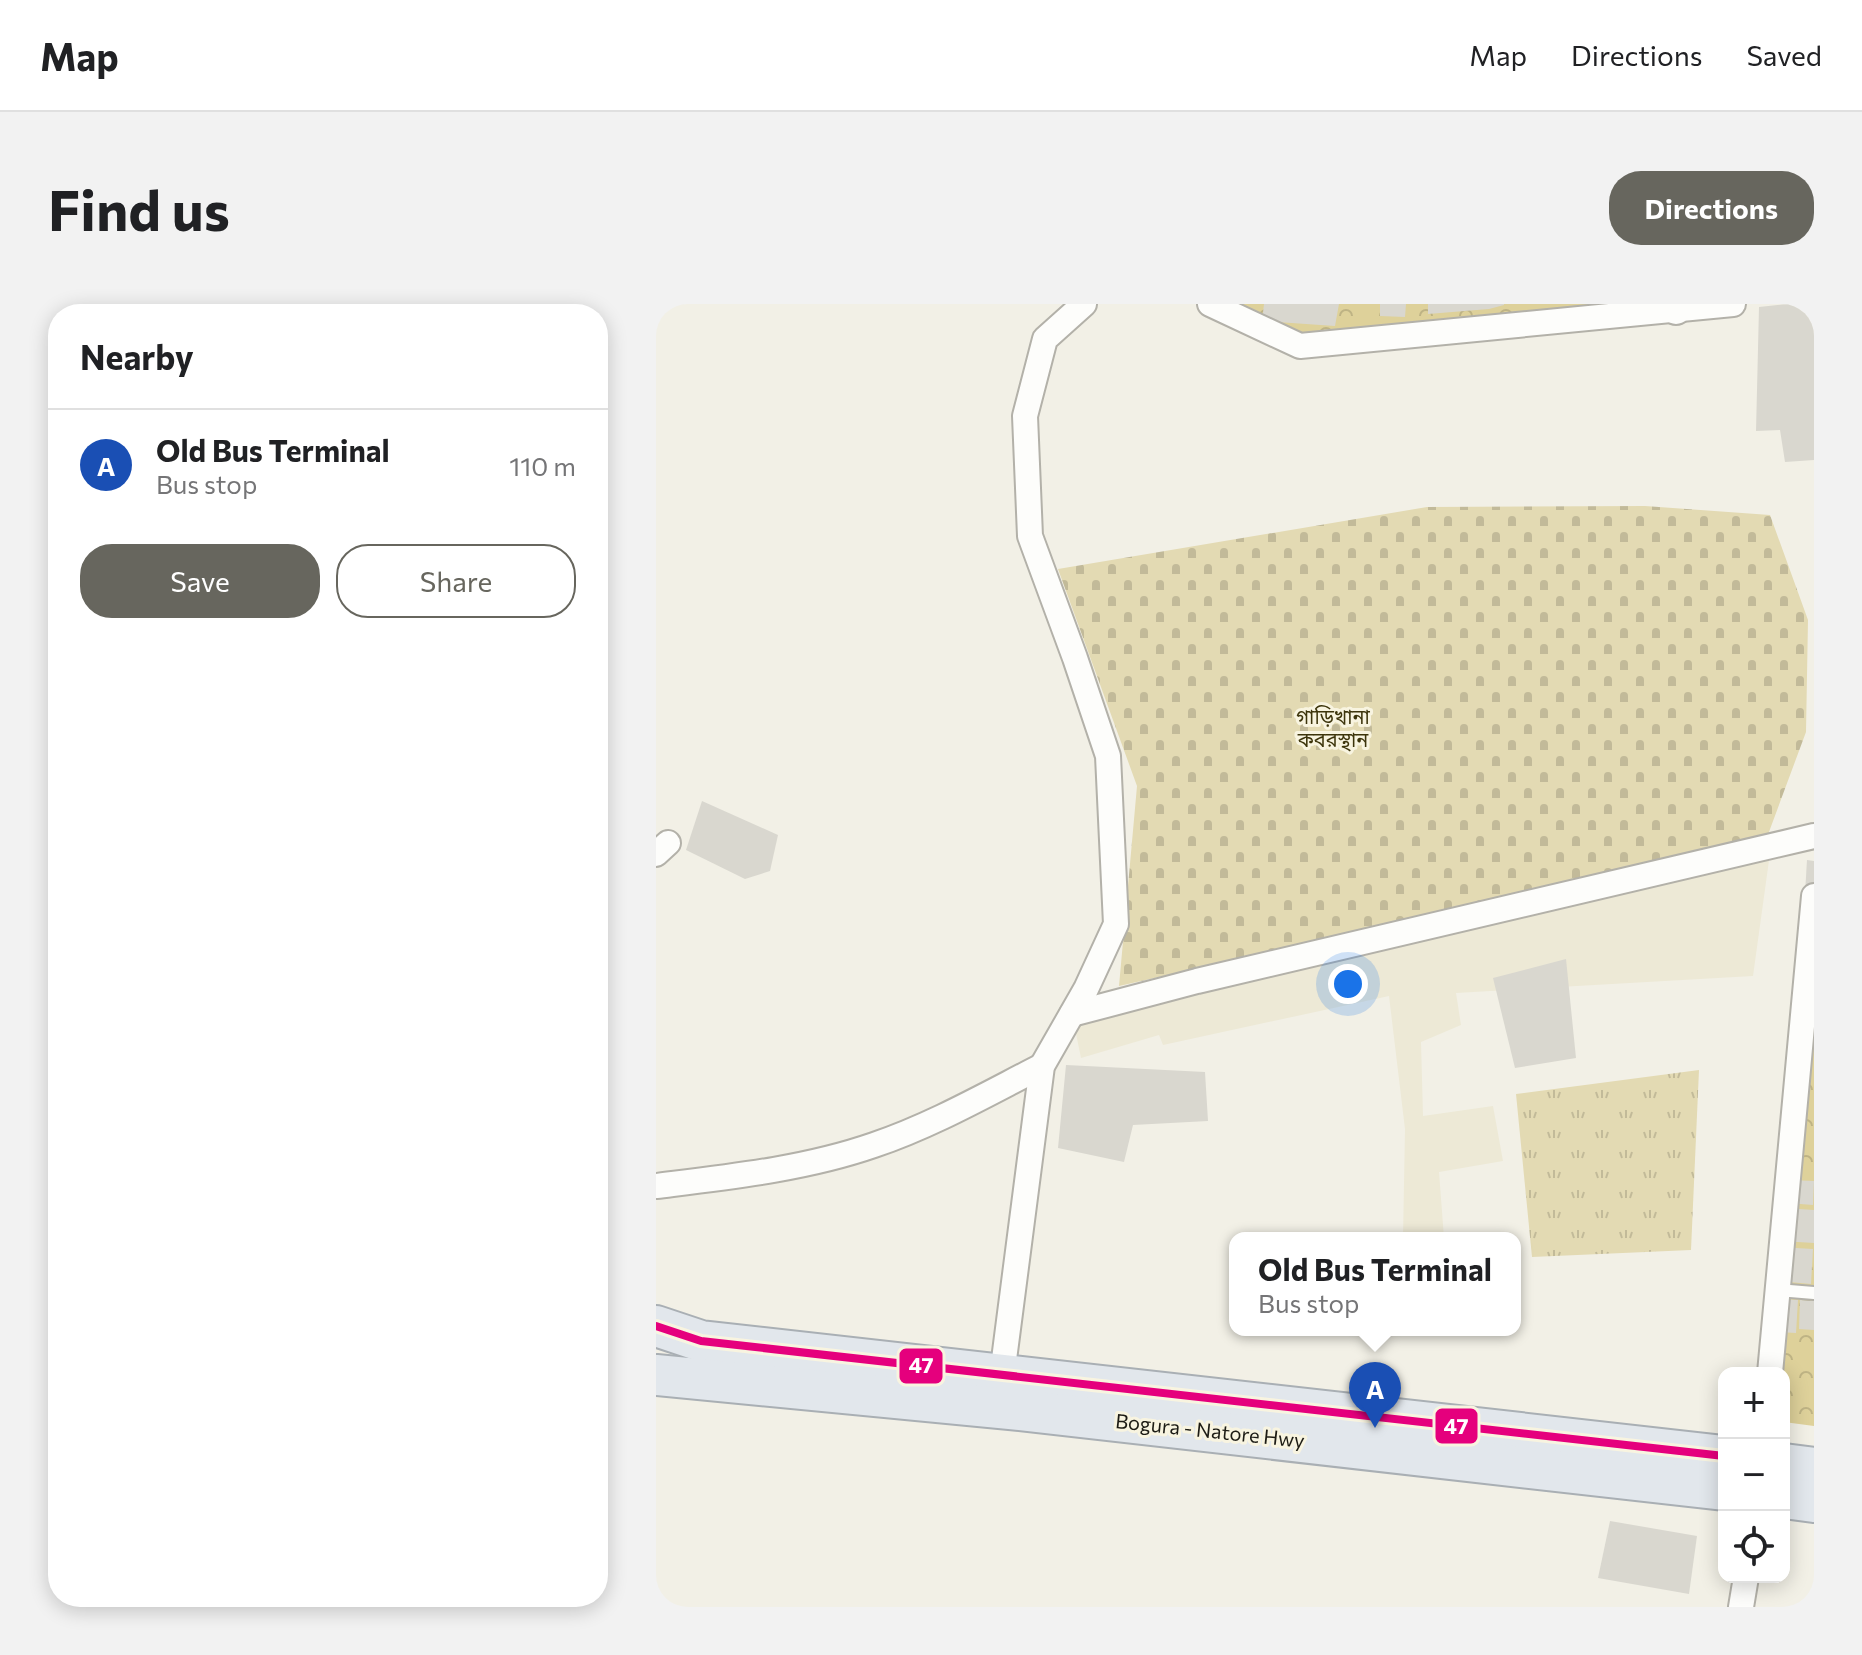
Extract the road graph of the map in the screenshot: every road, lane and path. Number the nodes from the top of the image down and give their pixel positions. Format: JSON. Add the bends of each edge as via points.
{"nodes":[{"id":1,"x":1084,"y":304,"type":"edge"},
{"id":2,"x":1210,"y":304,"type":"edge"},
{"id":3,"x":1733,"y":304,"type":"edge"},
{"id":4,"x":1676,"y":307,"type":"edge"},
{"id":5,"x":1814,"y":836,"type":"edge"},
{"id":6,"x":1814,"y":896,"type":"edge"},
{"id":7,"x":1072,"y":1014,"type":"junction"},
{"id":8,"x":1042,"y":1066,"type":"junction"},
{"id":9,"x":656,"y":1186,"type":"edge"},
{"id":10,"x":1777,"y":1290,"type":"junction"},
{"id":11,"x":1814,"y":1293,"type":"edge"},
{"id":12,"x":656,"y":1326,"type":"edge"},
{"id":13,"x":698,"y":1360,"type":"junction"},
{"id":14,"x":1771,"y":1367,"type":"edge"},
{"id":15,"x":656,"y":1375,"type":"edge"},
{"id":16,"x":1002,"y":1375,"type":"junction"},
{"id":17,"x":1718,"y":1455,"type":"edge"},
{"id":18,"x":1790,"y":1465,"type":"edge"},
{"id":19,"x":1814,"y":1468,"type":"edge"},
{"id":20,"x":1718,"y":1489,"type":"edge"},
{"id":21,"x":1790,"y":1499,"type":"edge"},
{"id":22,"x":1814,"y":1502,"type":"edge"},
{"id":23,"x":1745,"y":1583,"type":"edge"},
{"id":24,"x":1741,"y":1607,"type":"edge"}],
"edges":[{"from":1,"to":7,"type":"street","via":[[1045,339],[1025,416],[1030,536],[1108,756],[1116,924]]},
{"from":2,"to":4,"type":"street","via":[[1300,346]]},
{"from":3,"to":4,"type":"street"},
{"from":5,"to":7,"type":"street"},
{"from":6,"to":10,"type":"street"},
{"from":7,"to":8,"type":"street"},
{"from":8,"to":9,"type":"street","via":[[946,1116],[874,1145],[729,1177]]},
{"from":8,"to":16,"type":"street"},
{"from":10,"to":11,"type":"lane"},
{"from":10,"to":14,"type":"street"},
{"from":12,"to":13,"type":"highway","name":"Bogura - Natore Hwy"},
{"from":13,"to":15,"type":"highway"},
{"from":13,"to":16,"type":"highway","name":"Bogura - Natore Hwy"},
{"from":13,"to":20,"type":"highway","name":"Bogura - Natore Hwy","via":[[1026,1411]]},
{"from":16,"to":17,"type":"highway","name":"Bogura - Natore Hwy"},
{"from":18,"to":19,"type":"highway"},
{"from":21,"to":22,"type":"highway"},
{"from":23,"to":24,"type":"street"}]}
